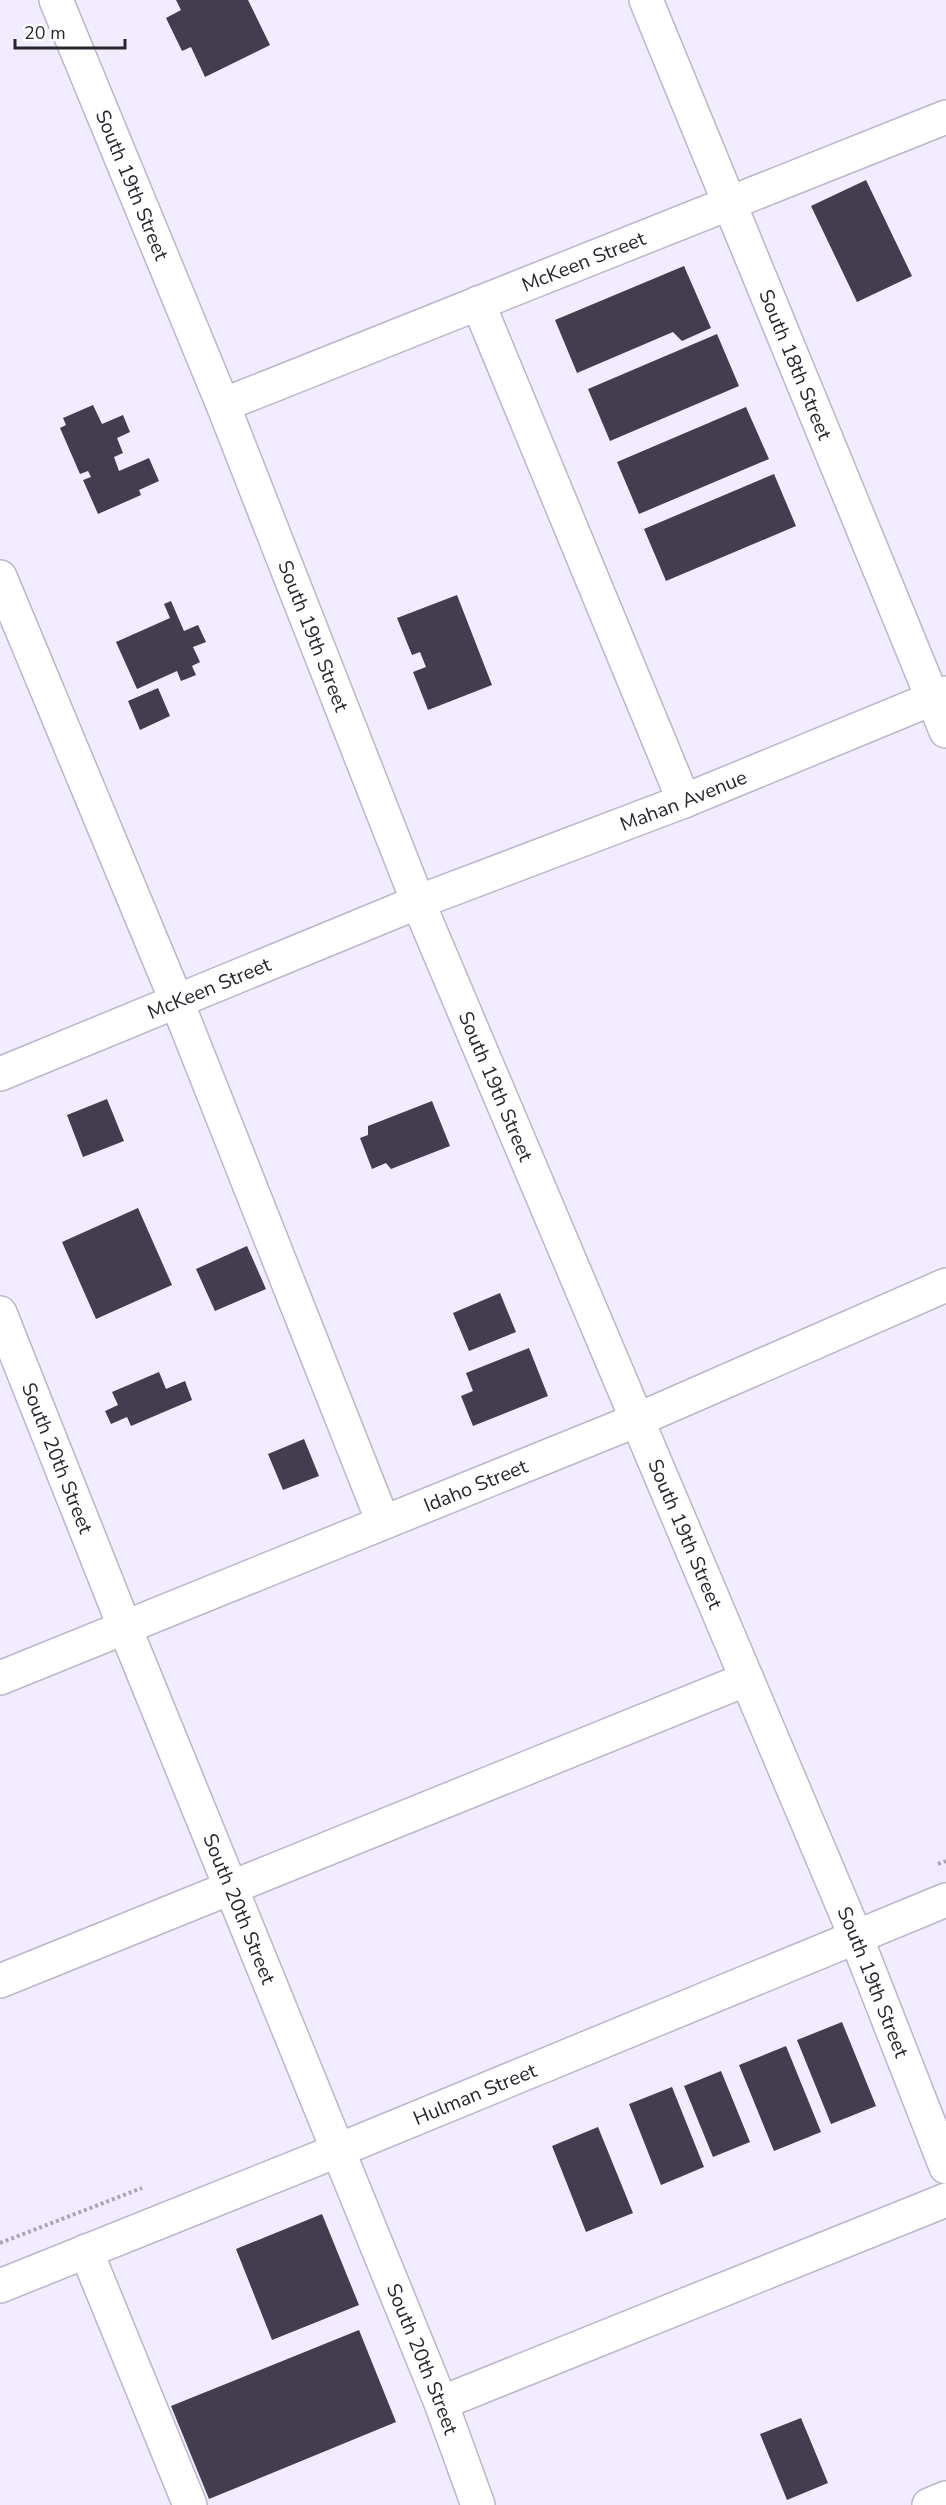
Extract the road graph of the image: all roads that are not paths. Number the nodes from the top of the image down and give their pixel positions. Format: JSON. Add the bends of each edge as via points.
{"nodes":[{"id":1,"x":56,"y":0,"type":"edge"},
{"id":2,"x":646,"y":0,"type":"edge"},
{"id":3,"x":946,"y":117,"type":"edge"},
{"id":4,"x":729,"y":203,"type":"junction"},
{"id":5,"x":478,"y":303,"type":"junction"},
{"id":6,"x":223,"y":405,"type":"junction"},
{"id":7,"x":0,"y":577,"type":"edge"},
{"id":8,"x":939,"y":695,"type":"edge"},
{"id":9,"x":946,"y":730,"type":"edge"},
{"id":10,"x":684,"y":801,"type":"junction"},
{"id":11,"x":418,"y":902,"type":"junction"},
{"id":12,"x":177,"y":1002,"type":"junction"},
{"id":13,"x":0,"y":1074,"type":"edge"},
{"id":14,"x":946,"y":1285,"type":"edge"},
{"id":15,"x":0,"y":1313,"type":"edge"},
{"id":16,"x":637,"y":1420,"type":"junction"},
{"id":17,"x":383,"y":1522,"type":"junction"},
{"id":18,"x":125,"y":1628,"type":"junction"},
{"id":19,"x":0,"y":1678,"type":"edge"},
{"id":20,"x":747,"y":1679,"type":"junction"},
{"id":21,"x":231,"y":1888,"type":"junction"},
{"id":22,"x":946,"y":1900,"type":"edge"},
{"id":23,"x":856,"y":1937,"type":"junction"},
{"id":24,"x":0,"y":1981,"type":"edge"},
{"id":25,"x":339,"y":2150,"type":"junction"},
{"id":26,"x":946,"y":2167,"type":"edge"},
{"id":27,"x":946,"y":2200,"type":"edge"},
{"id":28,"x":86,"y":2251,"type":"junction"},
{"id":29,"x":0,"y":2286,"type":"edge"},
{"id":30,"x":441,"y":2403,"type":"junction"},
{"id":31,"x":946,"y":2498,"type":"edge"},
{"id":32,"x":190,"y":2505,"type":"edge"},
{"id":33,"x":478,"y":2505,"type":"edge"},
{"id":34,"x":929,"y":2505,"type":"edge"}],
"edges":[{"from":1,"to":6,"type":"street","name":"South 19th Street"},
{"from":2,"to":4,"type":"street","name":"South 18th Street"},
{"from":3,"to":4,"type":"street","name":"McKeen Street"},
{"from":4,"to":5,"type":"street","name":"McKeen Street"},
{"from":4,"to":8,"type":"street","name":"South 18th Street"},
{"from":5,"to":6,"type":"street","name":"McKeen Street"},
{"from":5,"to":10,"type":"street"},
{"from":6,"to":11,"type":"street","name":"South 19th Street"},
{"from":7,"to":12,"type":"street"},
{"from":8,"to":9,"type":"street","name":"South 18th Street"},
{"from":8,"to":10,"type":"street","name":"Mahan Avenue"},
{"from":10,"to":11,"type":"street","name":"Mahan Avenue"},
{"from":11,"to":12,"type":"street","name":"McKeen Street"},
{"from":11,"to":16,"type":"street","name":"South 19th Street"},
{"from":12,"to":13,"type":"street","name":"McKeen Street"},
{"from":12,"to":17,"type":"street"},
{"from":14,"to":16,"type":"street","name":"Idaho Street"},
{"from":15,"to":18,"type":"street","name":"South 20th Street"},
{"from":16,"to":17,"type":"street","name":"Idaho Street"},
{"from":16,"to":20,"type":"street","name":"South 19th Street"},
{"from":17,"to":18,"type":"street","name":"Idaho Street"},
{"from":18,"to":19,"type":"street","name":"Idaho Street"},
{"from":18,"to":21,"type":"street","name":"South 20th Street"},
{"from":20,"to":21,"type":"street"},
{"from":20,"to":23,"type":"street","name":"South 19th Street"},
{"from":21,"to":24,"type":"street"},
{"from":21,"to":25,"type":"street","name":"South 20th Street"},
{"from":22,"to":23,"type":"street","name":"Hulman Street"},
{"from":23,"to":25,"type":"street","name":"Hulman Street"},
{"from":23,"to":26,"type":"street","name":"South 19th Street"},
{"from":25,"to":28,"type":"street","name":"Hulman Street"},
{"from":25,"to":30,"type":"street","name":"South 20th Street"},
{"from":27,"to":30,"type":"street"},
{"from":28,"to":29,"type":"street","name":"Hulman Street"},
{"from":28,"to":32,"type":"street"},
{"from":30,"to":33,"type":"street","name":"South 20th Street"},
{"from":31,"to":34,"type":"street"}]}
